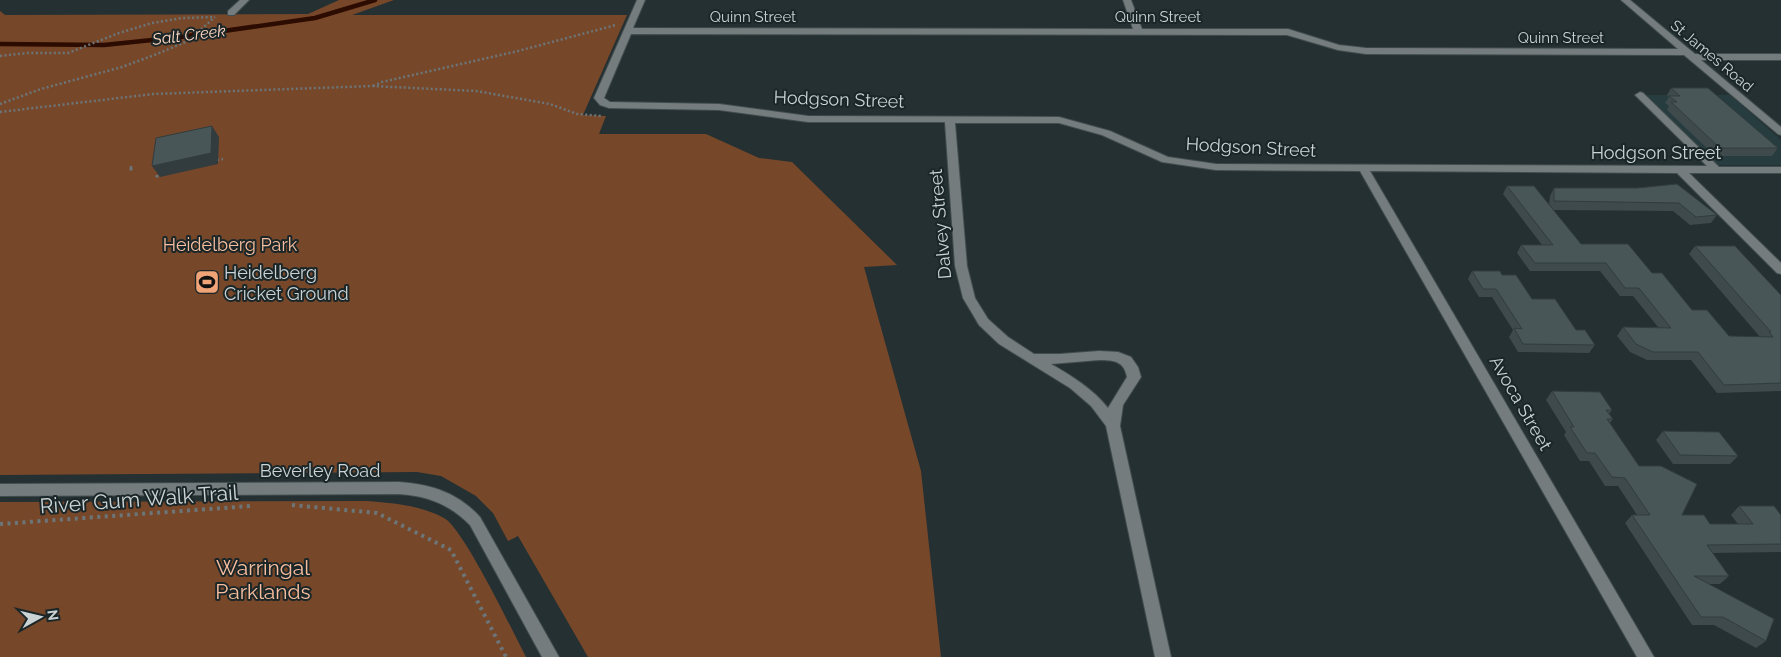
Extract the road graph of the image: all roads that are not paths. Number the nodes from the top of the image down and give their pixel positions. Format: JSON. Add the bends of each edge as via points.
{"nodes":[{"id":1,"x":245,"y":0,"type":"edge"},
{"id":2,"x":641,"y":0,"type":"edge"},
{"id":3,"x":1127,"y":0,"type":"edge"},
{"id":4,"x":1625,"y":0,"type":"edge"},
{"id":5,"x":232,"y":13,"type":"dead end"},
{"id":6,"x":629,"y":28,"type":"junction"},
{"id":7,"x":1138,"y":30,"type":"junction"},
{"id":8,"x":1690,"y":54,"type":"junction"},
{"id":9,"x":1781,"y":58,"type":"edge"},
{"id":10,"x":1640,"y":95,"type":"dead end"},
{"id":11,"x":950,"y":120,"type":"junction"},
{"id":12,"x":1781,"y":132,"type":"edge"},
{"id":13,"x":1364,"y":168,"type":"junction"},
{"id":14,"x":1680,"y":170,"type":"junction"},
{"id":15,"x":1717,"y":170,"type":"junction"},
{"id":16,"x":1781,"y":170,"type":"edge"},
{"id":17,"x":1781,"y":270,"type":"edge"},
{"id":18,"x":1028,"y":358,"type":"junction"},
{"id":19,"x":1114,"y":430,"type":"junction"},
{"id":20,"x":0,"y":490,"type":"edge"},
{"id":21,"x":551,"y":657,"type":"edge"},
{"id":22,"x":1163,"y":657,"type":"edge"},
{"id":23,"x":1646,"y":657,"type":"edge"}],
"edges":[{"from":1,"to":5,"type":"street"},
{"from":2,"to":6,"type":"street"},
{"from":3,"to":7,"type":"street"},
{"from":4,"to":8,"type":"street","name":"St James Road"},
{"from":6,"to":7,"type":"street","name":"Quinn Street"},
{"from":6,"to":11,"type":"street","name":"Hodgson Street","via":[[599,98],[603,103],[719,107],[808,119]]},
{"from":7,"to":8,"type":"street","name":"Quinn Street","via":[[1288,32],[1338,47],[1366,51]]},
{"from":8,"to":9,"type":"street","name":"Quinn Street"},
{"from":8,"to":12,"type":"street","name":"St James Road"},
{"from":10,"to":15,"type":"street"},
{"from":11,"to":13,"type":"street","name":"Hodgson Street","via":[[1060,120],[1106,133],[1166,160],[1216,167]]},
{"from":11,"to":18,"type":"street","name":"Dalvey Street","via":[[965,287],[991,329]]},
{"from":13,"to":14,"type":"street","name":"Hodgson Street"},
{"from":13,"to":23,"type":"street","name":"Avoca Street"},
{"from":14,"to":15,"type":"street","name":"Hodgson Street"},
{"from":14,"to":17,"type":"street"},
{"from":15,"to":16,"type":"street","name":"Hodgson Street"},
{"from":18,"to":19,"type":"street","name":"Dalvey Street","via":[[1084,393],[1107,416]]},
{"from":18,"to":19,"type":"street","name":"Dalvey Street","via":[[1064,359],[1104,354],[1126,362],[1134,377],[1114,409]]},
{"from":19,"to":22,"type":"street","name":"Dalvey Street"},
{"from":20,"to":21,"type":"street","name":"Beverley Road","via":[[426,490],[460,506],[475,521]]}]}
